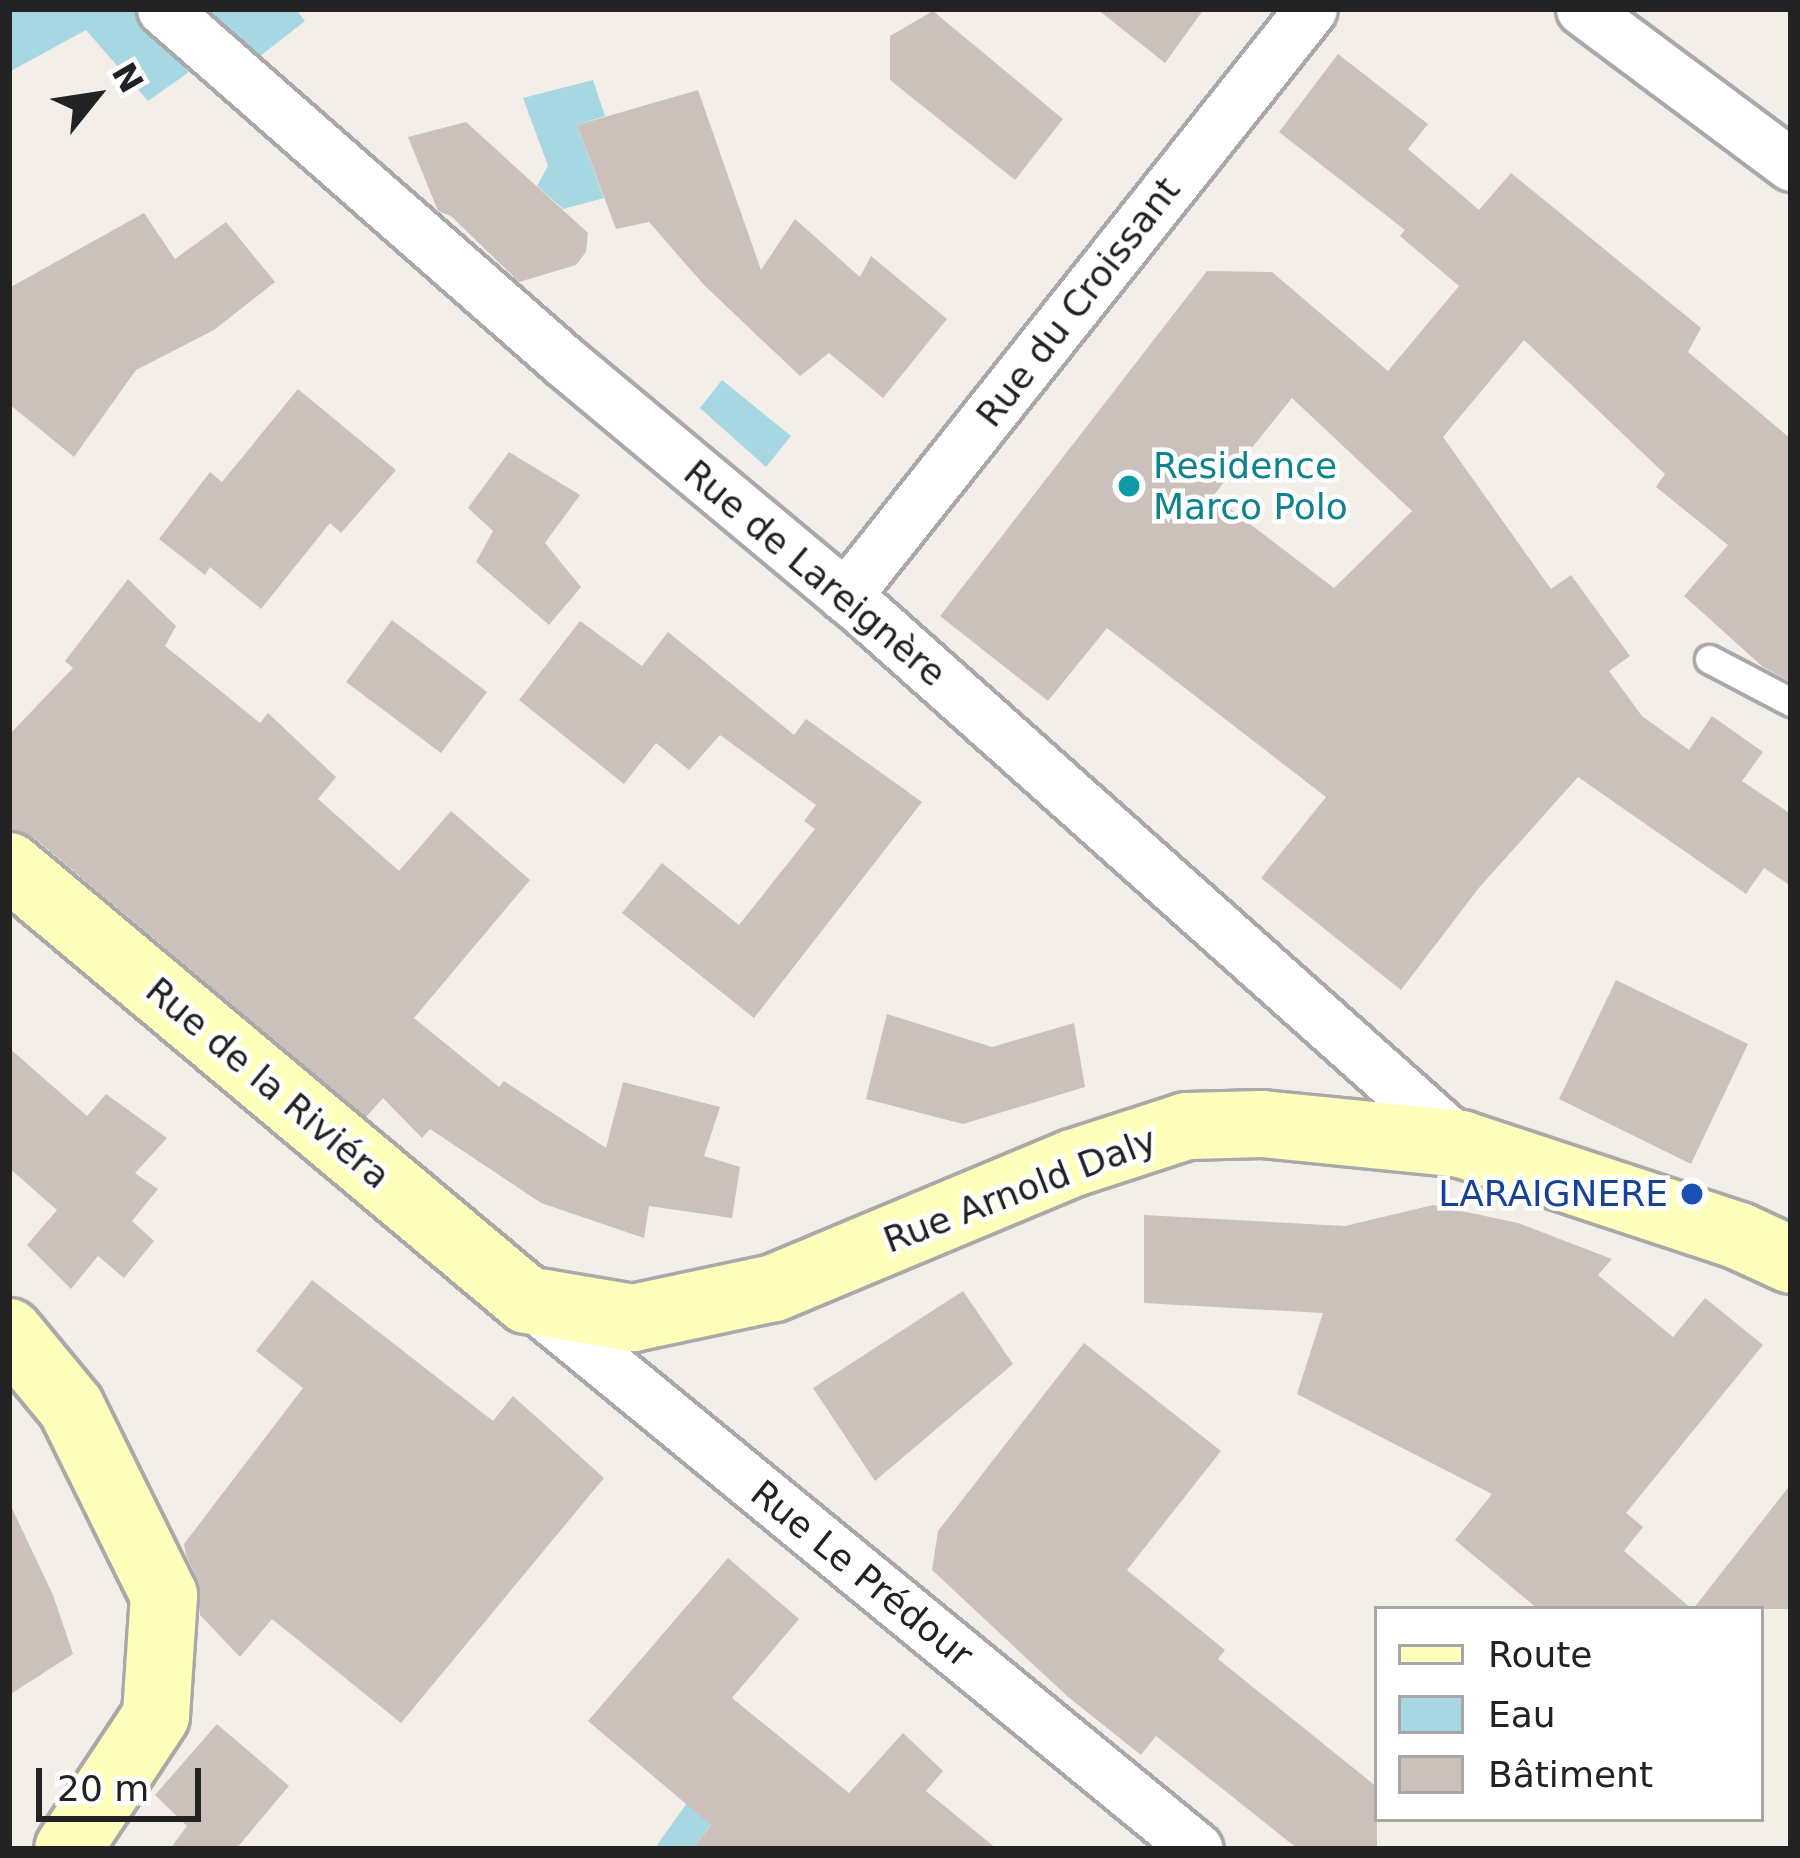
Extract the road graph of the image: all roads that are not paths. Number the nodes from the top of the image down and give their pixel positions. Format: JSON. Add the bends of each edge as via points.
{"nodes":[{"id":1,"x":163,"y":9,"type":"edge"},
{"id":2,"x":1311,"y":9,"type":"edge"},
{"id":3,"x":1582,"y":9,"type":"edge"},
{"id":4,"x":1791,"y":164,"type":"edge"},
{"id":5,"x":844,"y":596,"type":"junction"},
{"id":6,"x":1709,"y":659,"type":"dead end"},
{"id":7,"x":1791,"y":702,"type":"edge"},
{"id":8,"x":9,"y":866,"type":"edge"},
{"id":9,"x":1461,"y":1144,"type":"junction"},
{"id":10,"x":1791,"y":1260,"type":"edge"},
{"id":11,"x":527,"y":1300,"type":"junction"},
{"id":12,"x":9,"y":1332,"type":"edge"},
{"id":13,"x":68,"y":1849,"type":"edge"},
{"id":14,"x":1197,"y":1849,"type":"edge"}],
"edges":[{"from":1,"to":5,"type":"street","name":"Rue de Lareignère"},
{"from":2,"to":5,"type":"street","name":"Rue du Croissant"},
{"from":3,"to":4,"type":"street"},
{"from":5,"to":9,"type":"street","name":"Rue de Lareignère"},
{"from":6,"to":7,"type":"lane"},
{"from":8,"to":11,"type":"street","name":"Rue de la Riviéra"},
{"from":9,"to":10,"type":"street","name":"Rue Arnold Daly"},
{"from":9,"to":11,"type":"street","name":"Rue Arnold Daly","via":[[1262,1124],[1187,1126],[1072,1163],[774,1288],[633,1318]]},
{"from":11,"to":14,"type":"street","name":"Rue Le Prédour"},
{"from":12,"to":13,"type":"street","via":[[71,1407],[164,1595],[156,1716]]}]}
